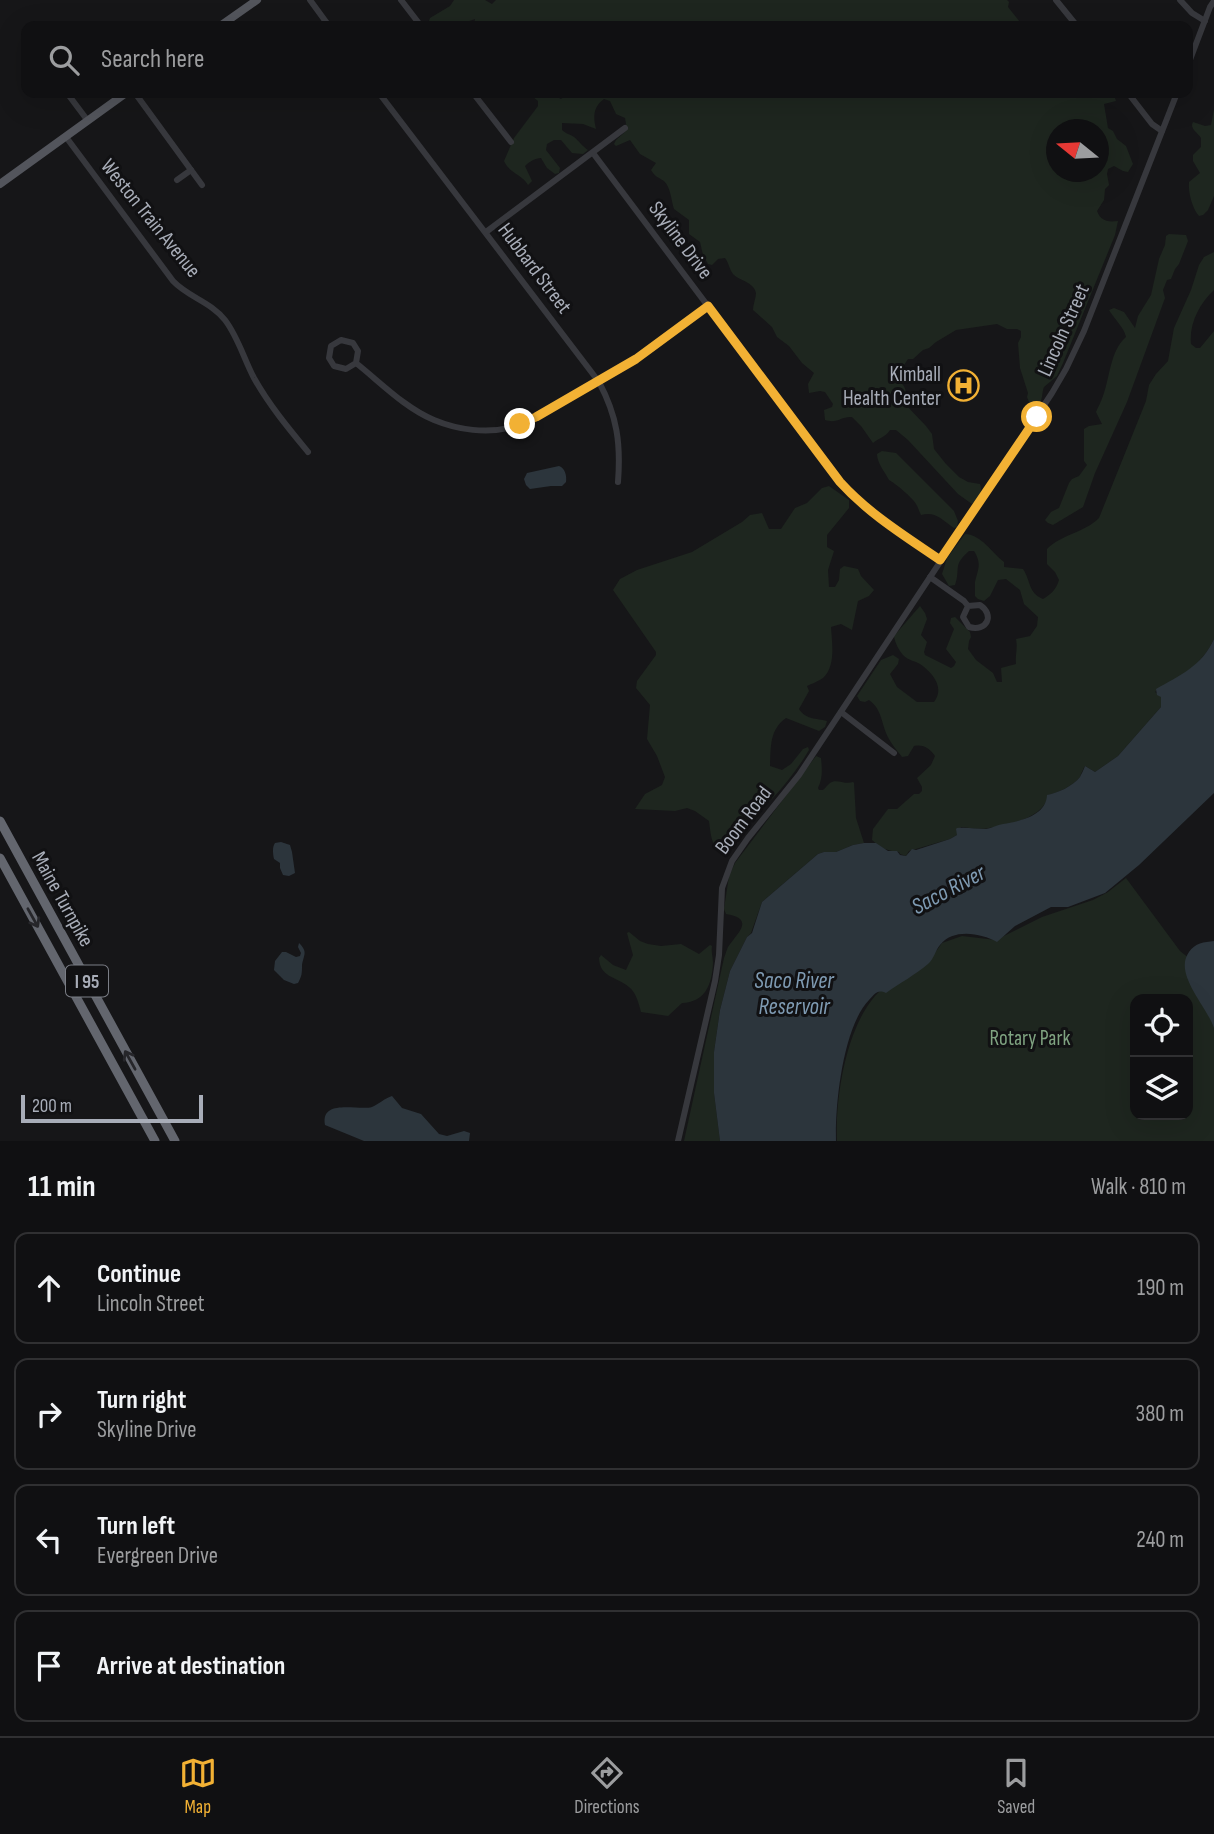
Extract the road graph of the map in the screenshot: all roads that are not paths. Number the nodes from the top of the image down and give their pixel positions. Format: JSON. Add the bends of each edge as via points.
{"nodes":[{"id":1,"x":257,"y":0,"type":"edge"},
{"id":2,"x":310,"y":0,"type":"edge"},
{"id":3,"x":401,"y":0,"type":"edge"},
{"id":4,"x":1056,"y":0,"type":"edge"},
{"id":5,"x":1180,"y":0,"type":"edge"},
{"id":6,"x":1214,"y":1,"type":"edge"},
{"id":7,"x":227,"y":21,"type":"edge"},
{"id":8,"x":325,"y":21,"type":"edge"},
{"id":9,"x":417,"y":21,"type":"edge"},
{"id":10,"x":1073,"y":21,"type":"edge"},
{"id":11,"x":1205,"y":21,"type":"junction"},
{"id":12,"x":1193,"y":52,"type":"edge"},
{"id":13,"x":72,"y":98,"type":"edge"},
{"id":14,"x":119,"y":98,"type":"edge"},
{"id":15,"x":139,"y":98,"type":"edge"},
{"id":16,"x":383,"y":98,"type":"edge"},
{"id":17,"x":477,"y":98,"type":"edge"},
{"id":18,"x":1132,"y":98,"type":"edge"},
{"id":19,"x":1175,"y":98,"type":"edge"},
{"id":20,"x":88,"y":121,"type":"junction"},
{"id":21,"x":625,"y":128,"type":"dead end"},
{"id":22,"x":1163,"y":131,"type":"junction"},
{"id":23,"x":66,"y":137,"type":"junction"},
{"id":24,"x":511,"y":142,"type":"dead end"},
{"id":25,"x":593,"y":153,"type":"junction"},
{"id":26,"x":191,"y":170,"type":"junction"},
{"id":27,"x":177,"y":180,"type":"dead end"},
{"id":28,"x":1,"y":181,"type":"edge"},
{"id":29,"x":202,"y":185,"type":"dead end"},
{"id":30,"x":486,"y":232,"type":"junction"},
{"id":31,"x":708,"y":306,"type":"junction"},
{"id":32,"x":356,"y":363,"type":"junction"},
{"id":33,"x":599,"y":382,"type":"junction"},
{"id":34,"x":308,"y":453,"type":"dead end"},
{"id":35,"x":618,"y":482,"type":"dead end"},
{"id":36,"x":940,"y":560,"type":"junction"},
{"id":37,"x":930,"y":577,"type":"junction"},
{"id":38,"x":968,"y":607,"type":"junction"},
{"id":39,"x":841,"y":712,"type":"junction"},
{"id":40,"x":894,"y":753,"type":"dead end"},
{"id":41,"x":0,"y":821,"type":"edge"},
{"id":42,"x":0,"y":858,"type":"edge"},
{"id":43,"x":155,"y":1141,"type":"edge"},
{"id":44,"x":175,"y":1141,"type":"edge"},
{"id":45,"x":678,"y":1141,"type":"edge"}],
"edges":[{"from":1,"to":7,"type":"main road"},
{"from":2,"to":8,"type":"street"},
{"from":3,"to":9,"type":"street"},
{"from":4,"to":10,"type":"street"},
{"from":5,"to":11,"type":"street"},
{"from":6,"to":11,"type":"street"},
{"from":11,"to":12,"type":"street"},
{"from":13,"to":20,"type":"street"},
{"from":14,"to":20,"type":"main road"},
{"from":15,"to":26,"type":"street"},
{"from":16,"to":30,"type":"street","name":"Hubbard Street"},
{"from":17,"to":24,"type":"street"},
{"from":18,"to":22,"type":"street"},
{"from":19,"to":22,"type":"street","name":"Lincoln Street"},
{"from":20,"to":23,"type":"main road"},
{"from":21,"to":25,"type":"street"},
{"from":22,"to":36,"type":"street","name":"Lincoln Street","via":[[1066,369]]},
{"from":23,"to":28,"type":"main road"},
{"from":23,"to":34,"type":"street","name":"Weston Train Avenue","via":[[173,281],[224,318],[264,395]]},
{"from":25,"to":30,"type":"street"},
{"from":25,"to":31,"type":"street","name":"Skyline Drive"},
{"from":26,"to":27,"type":"street"},
{"from":26,"to":29,"type":"street"},
{"from":30,"to":33,"type":"street","name":"Hubbard Street"},
{"from":31,"to":33,"type":"street"},
{"from":31,"to":36,"type":"street","name":"Skyline Drive","via":[[840,482],[885,523]]},
{"from":32,"to":32,"type":"street","via":[[358,351],[353,343],[341,340],[331,346],[329,358],[336,368],[348,369]]},
{"from":32,"to":33,"type":"street","via":[[424,415],[473,430],[520,424]]},
{"from":33,"to":35,"type":"street","name":"Hubbard Street","via":[[612,408],[618,436]]},
{"from":36,"to":37,"type":"street","name":"Boom Road"},
{"from":37,"to":38,"type":"street"},
{"from":37,"to":39,"type":"street","name":"Boom Road"},
{"from":38,"to":38,"type":"street","via":[[963,617],[966,624],[977,629],[985,625],[988,617],[983,606]]},
{"from":39,"to":40,"type":"street"},
{"from":39,"to":45,"type":"street","name":"Boom Road","via":[[799,775],[740,848],[726,874],[717,970]]},
{"from":44,"to":41,"type":"highway","name":"Maine Turnpike","number":"I 95","one_way":true},
{"from":42,"to":43,"type":"highway","name":"Maine Turnpike","number":"I 95","one_way":true}]}
